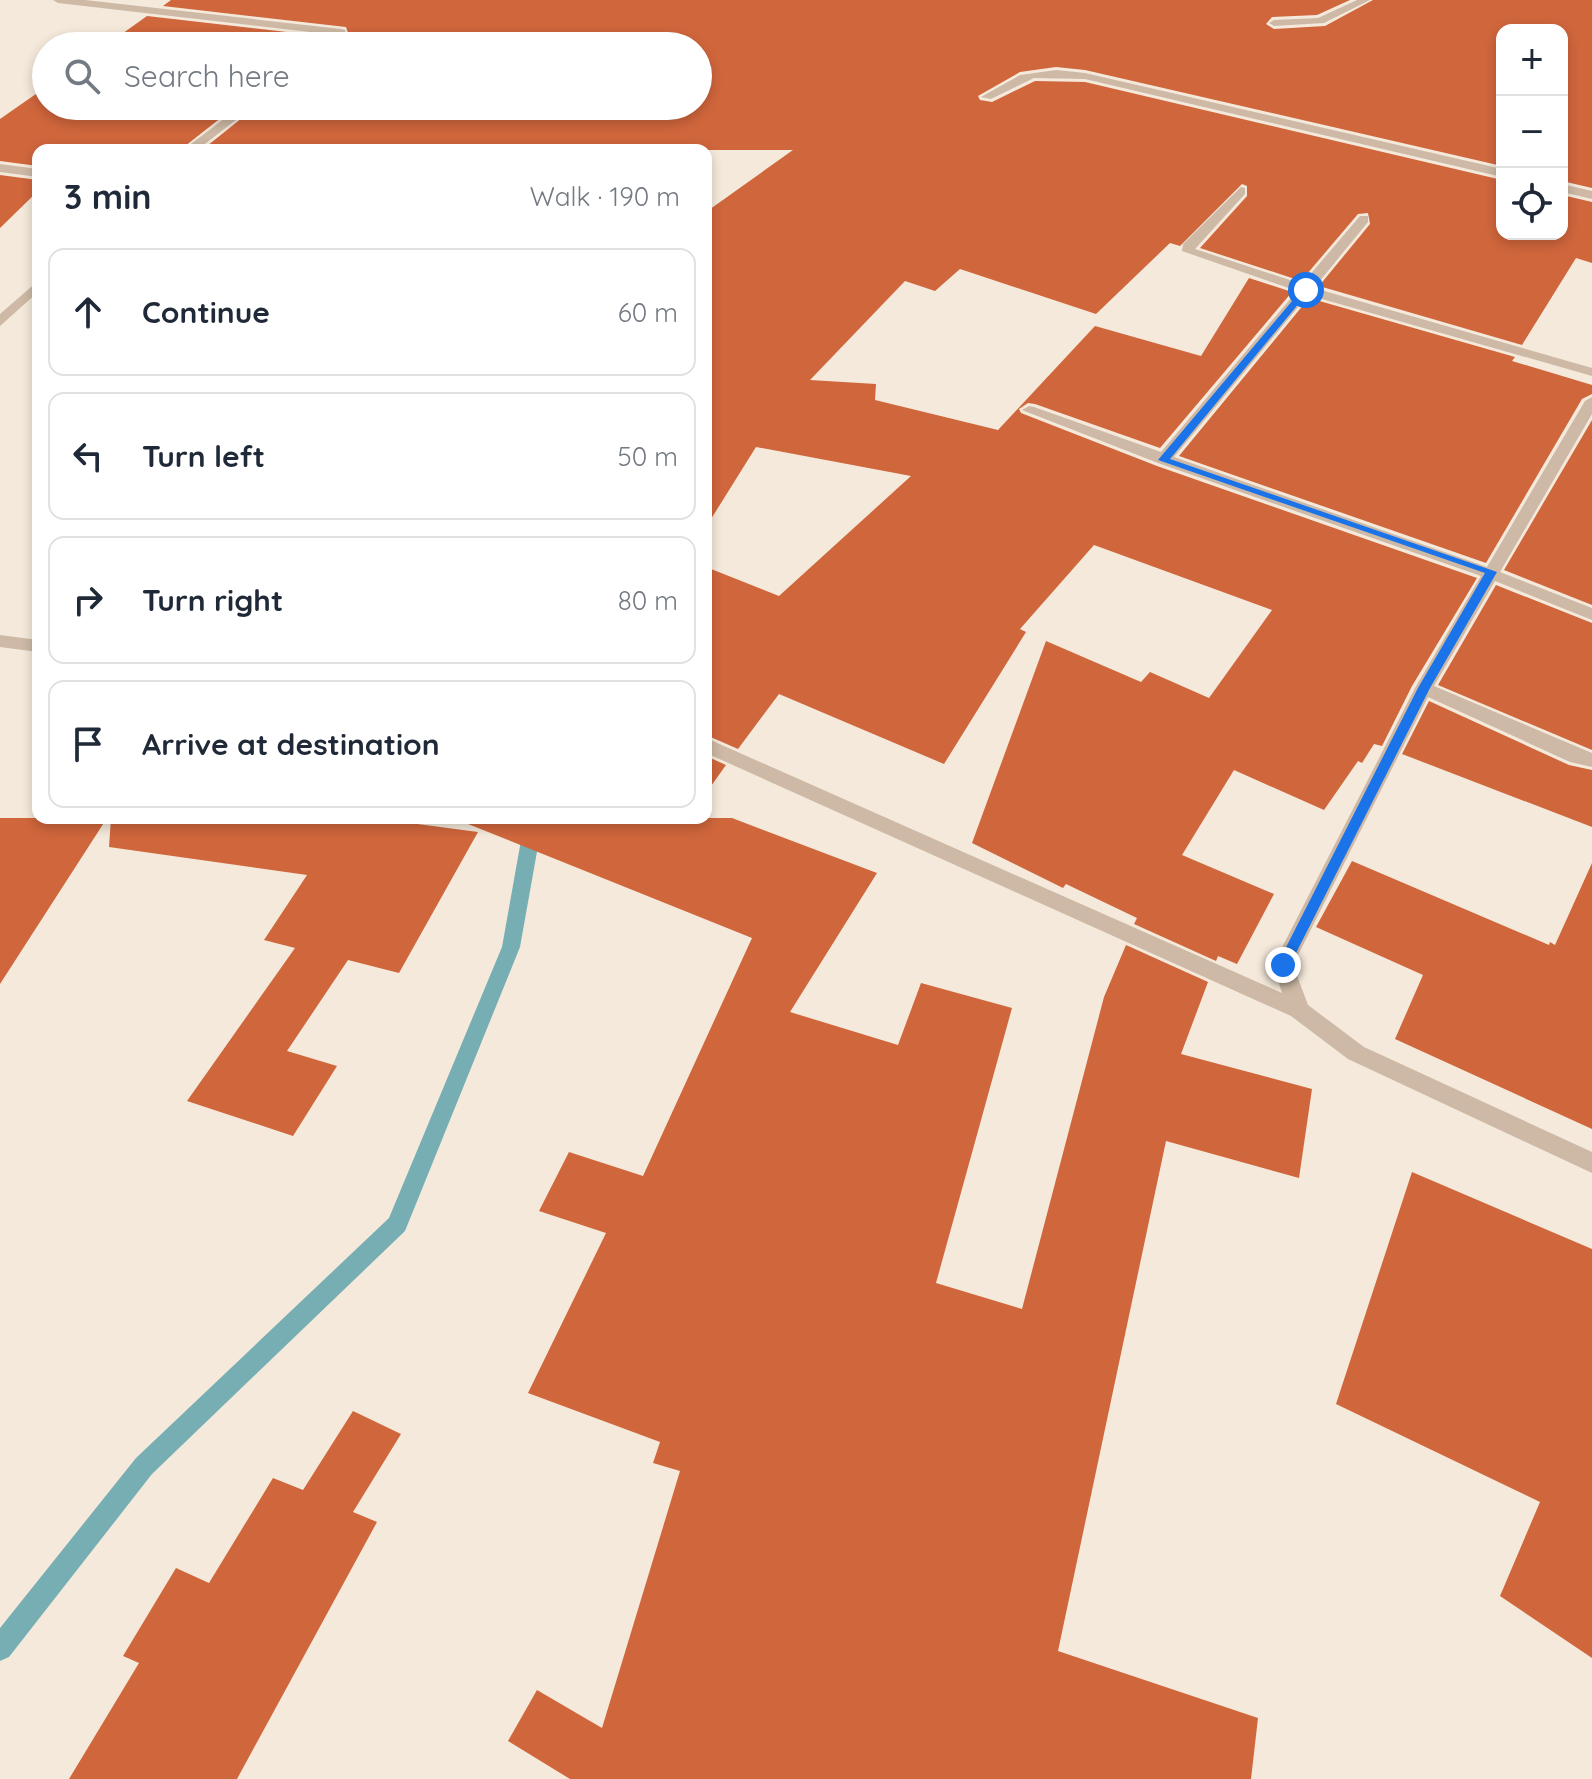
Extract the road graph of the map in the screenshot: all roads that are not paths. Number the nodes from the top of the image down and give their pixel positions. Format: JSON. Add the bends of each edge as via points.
{"nodes":[{"id":1,"x":58,"y":0,"type":"edge"},
{"id":2,"x":1365,"y":0,"type":"edge"},
{"id":3,"x":1274,"y":23,"type":"dead end"},
{"id":4,"x":341,"y":32,"type":"edge"},
{"id":5,"x":987,"y":97,"type":"dead end"},
{"id":6,"x":229,"y":120,"type":"edge"},
{"id":7,"x":197,"y":144,"type":"edge"},
{"id":8,"x":0,"y":168,"type":"edge"},
{"id":9,"x":32,"y":172,"type":"edge"},
{"id":10,"x":1496,"y":172,"type":"edge"},
{"id":11,"x":1568,"y":189,"type":"edge"},
{"id":12,"x":1241,"y":191,"type":"dead end"},
{"id":13,"x":1592,"y":195,"type":"edge"},
{"id":14,"x":1364,"y":219,"type":"dead end"},
{"id":15,"x":1306,"y":290,"type":"junction"},
{"id":16,"x":32,"y":291,"type":"edge"},
{"id":17,"x":0,"y":322,"type":"edge"},
{"id":18,"x":1592,"y":372,"type":"edge"},
{"id":19,"x":1592,"y":401,"type":"edge"},
{"id":20,"x":1029,"y":410,"type":"dead end"},
{"id":21,"x":1163,"y":460,"type":"junction"},
{"id":22,"x":1491,"y":572,"type":"junction"},
{"id":23,"x":1592,"y":614,"type":"edge"},
{"id":24,"x":0,"y":641,"type":"edge"},
{"id":25,"x":32,"y":645,"type":"edge"},
{"id":26,"x":1424,"y":688,"type":"junction"},
{"id":27,"x":712,"y":748,"type":"edge"},
{"id":28,"x":1592,"y":760,"type":"edge"},
{"id":29,"x":1299,"y":1010,"type":"junction"},
{"id":30,"x":1592,"y":1163,"type":"edge"}],
"edges":[{"from":1,"to":4,"type":"street"},
{"from":2,"to":3,"type":"street","via":[[1320,21]]},
{"from":5,"to":10,"type":"street","via":[[1018,76],[1085,76]]},
{"from":6,"to":7,"type":"street"},
{"from":8,"to":9,"type":"street"},
{"from":11,"to":13,"type":"street"},
{"from":12,"to":15,"type":"street","via":[[1189,251]]},
{"from":14,"to":15,"type":"street"},
{"from":15,"to":18,"type":"street"},
{"from":15,"to":21,"type":"street"},
{"from":16,"to":17,"type":"street"},
{"from":19,"to":22,"type":"street"},
{"from":20,"to":21,"type":"street"},
{"from":21,"to":22,"type":"street"},
{"from":22,"to":23,"type":"street"},
{"from":22,"to":26,"type":"street"},
{"from":24,"to":25,"type":"street"},
{"from":26,"to":28,"type":"street"},
{"from":26,"to":29,"type":"street","via":[[1283,965]]},
{"from":27,"to":29,"type":"street"},
{"from":29,"to":30,"type":"street","via":[[1356,1053]]}]}
